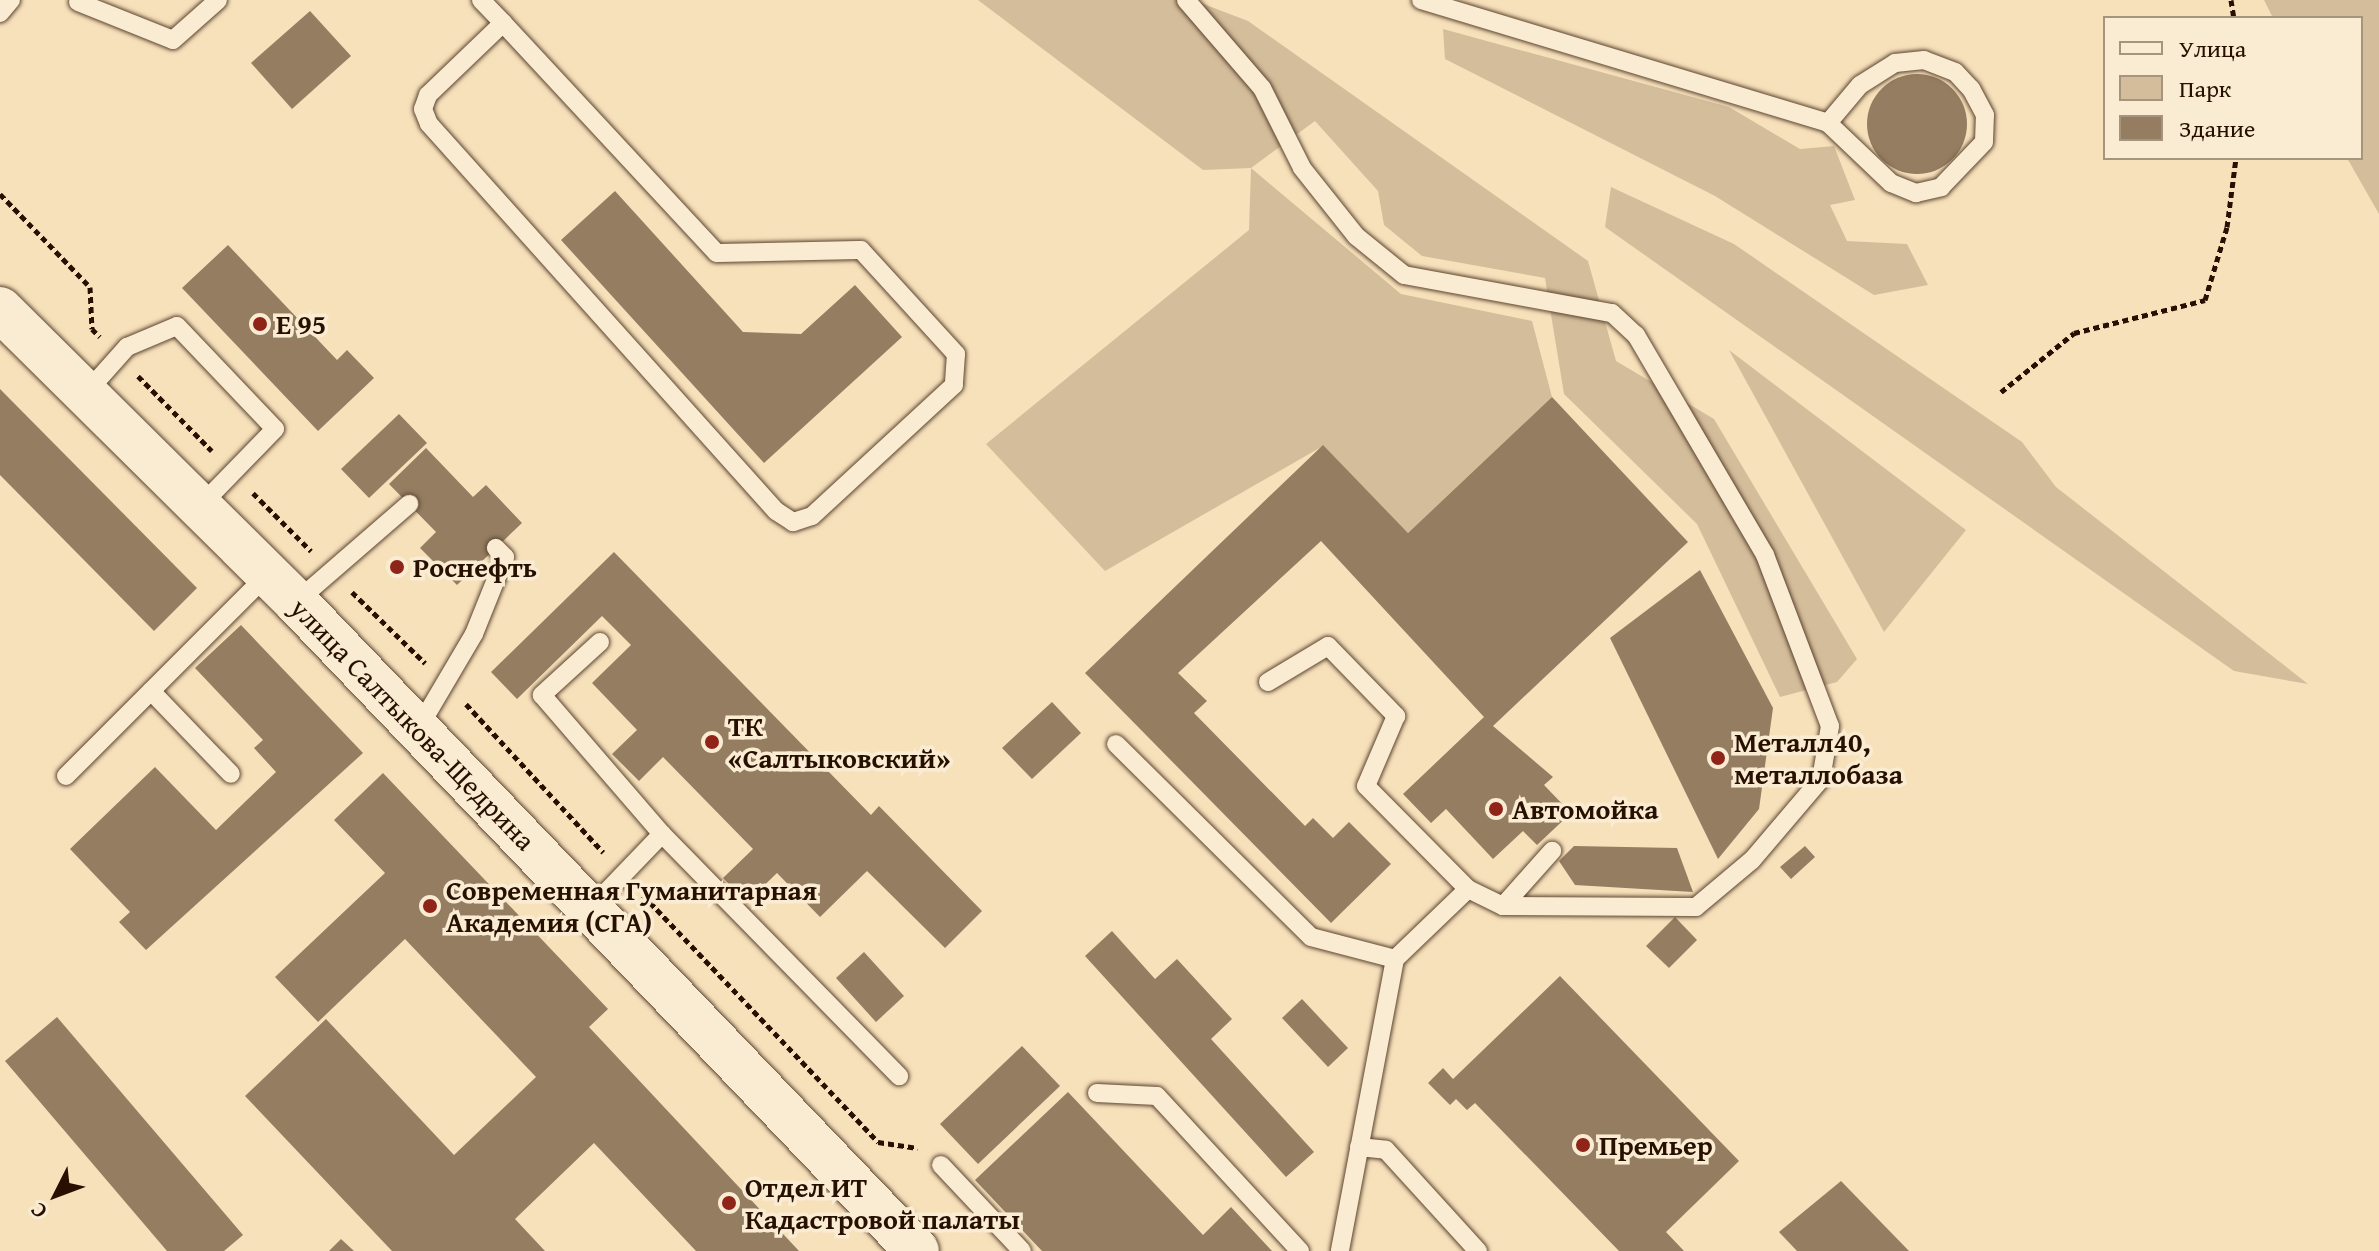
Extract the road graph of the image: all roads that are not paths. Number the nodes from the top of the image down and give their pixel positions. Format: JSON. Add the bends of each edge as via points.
{"nodes":[{"id":1,"x":11,"y":0,"type":"edge"},
{"id":2,"x":218,"y":0,"type":"edge"},
{"id":3,"x":481,"y":0,"type":"edge"},
{"id":4,"x":1186,"y":0,"type":"edge"},
{"id":5,"x":1421,"y":0,"type":"edge"},
{"id":6,"x":76,"y":1,"type":"edge"},
{"id":7,"x":0,"y":13,"type":"edge"},
{"id":8,"x":503,"y":23,"type":"junction"},
{"id":9,"x":1828,"y":123,"type":"junction"},
{"id":10,"x":0,"y":309,"type":"edge"},
{"id":11,"x":86,"y":393,"type":"junction"},
{"id":12,"x":409,"y":504,"type":"dead end"},
{"id":13,"x":200,"y":506,"type":"junction"},
{"id":14,"x":496,"y":548,"type":"dead end"},
{"id":15,"x":282,"y":588,"type":"junction"},
{"id":16,"x":600,"y":642,"type":"dead end"},
{"id":17,"x":1268,"y":682,"type":"dead end"},
{"id":18,"x":151,"y":691,"type":"junction"},
{"id":19,"x":418,"y":729,"type":"junction"},
{"id":20,"x":1116,"y":744,"type":"dead end"},
{"id":21,"x":231,"y":774,"type":"dead end"},
{"id":22,"x":66,"y":776,"type":"dead end"},
{"id":23,"x":662,"y":834,"type":"junction"},
{"id":24,"x":1552,"y":851,"type":"dead end"},
{"id":25,"x":1468,"y":889,"type":"junction"},
{"id":26,"x":1503,"y":906,"type":"junction"},
{"id":27,"x":590,"y":909,"type":"junction"},
{"id":28,"x":1395,"y":959,"type":"junction"},
{"id":29,"x":899,"y":1076,"type":"dead end"},
{"id":30,"x":1097,"y":1093,"type":"dead end"},
{"id":31,"x":1359,"y":1147,"type":"junction"},
{"id":32,"x":941,"y":1165,"type":"dead end"},
{"id":33,"x":917,"y":1251,"type":"edge"},
{"id":34,"x":1022,"y":1251,"type":"edge"},
{"id":35,"x":1300,"y":1251,"type":"edge"},
{"id":36,"x":1340,"y":1251,"type":"edge"},
{"id":37,"x":1478,"y":1251,"type":"edge"}],
"edges":[{"from":1,"to":7,"type":"lane"},
{"from":2,"to":6,"type":"lane","via":[[173,40]]},
{"from":3,"to":8,"type":"lane"},
{"from":4,"to":26,"type":"lane","via":[[1262,88],[1302,168],[1356,236],[1404,275],[1612,313],[1636,335],[1765,555],[1830,726],[1821,779],[1752,860],[1696,907]]},
{"from":5,"to":9,"type":"lane"},
{"from":8,"to":8,"type":"lane","via":[[717,253],[861,250],[956,354],[954,385],[812,516],[793,522],[776,511],[429,124],[423,109],[428,95]]},
{"from":9,"to":9,"type":"lane","via":[[1860,85],[1895,63],[1924,60],[1955,72],[1985,115],[1984,142],[1941,187],[1916,193],[1891,183]]},
{"from":10,"to":11,"type":"main road","name":"улица Салтыкова-Щедрина"},
{"from":11,"to":13,"type":"main road","name":"улица Салтыкова-Щедрина"},
{"from":11,"to":13,"type":"lane","via":[[127,347],[177,326],[275,429]]},
{"from":12,"to":15,"type":"lane"},
{"from":13,"to":15,"type":"main road","name":"улица Салтыкова-Щедрина"},
{"from":14,"to":19,"type":"lane","via":[[505,557],[474,634]]},
{"from":15,"to":18,"type":"lane"},
{"from":15,"to":19,"type":"main road","name":"улица Салтыкова-Щедрина"},
{"from":16,"to":23,"type":"lane","via":[[542,695]]},
{"from":17,"to":25,"type":"lane","via":[[1328,646],[1396,716],[1366,786]]},
{"from":18,"to":21,"type":"lane"},
{"from":18,"to":22,"type":"lane"},
{"from":19,"to":27,"type":"main road","name":"улица Салтыкова-Щедрина"},
{"from":20,"to":28,"type":"lane","via":[[1311,937]]},
{"from":23,"to":27,"type":"lane"},
{"from":23,"to":29,"type":"lane"},
{"from":24,"to":26,"type":"lane"},
{"from":25,"to":26,"type":"lane"},
{"from":25,"to":28,"type":"lane"},
{"from":27,"to":33,"type":"main road","name":"улица Салтыкова-Щедрина"},
{"from":28,"to":31,"type":"lane"},
{"from":30,"to":35,"type":"lane","via":[[1157,1096]]},
{"from":31,"to":36,"type":"lane"},
{"from":31,"to":37,"type":"lane","via":[[1386,1150]]},
{"from":32,"to":34,"type":"lane"}]}
